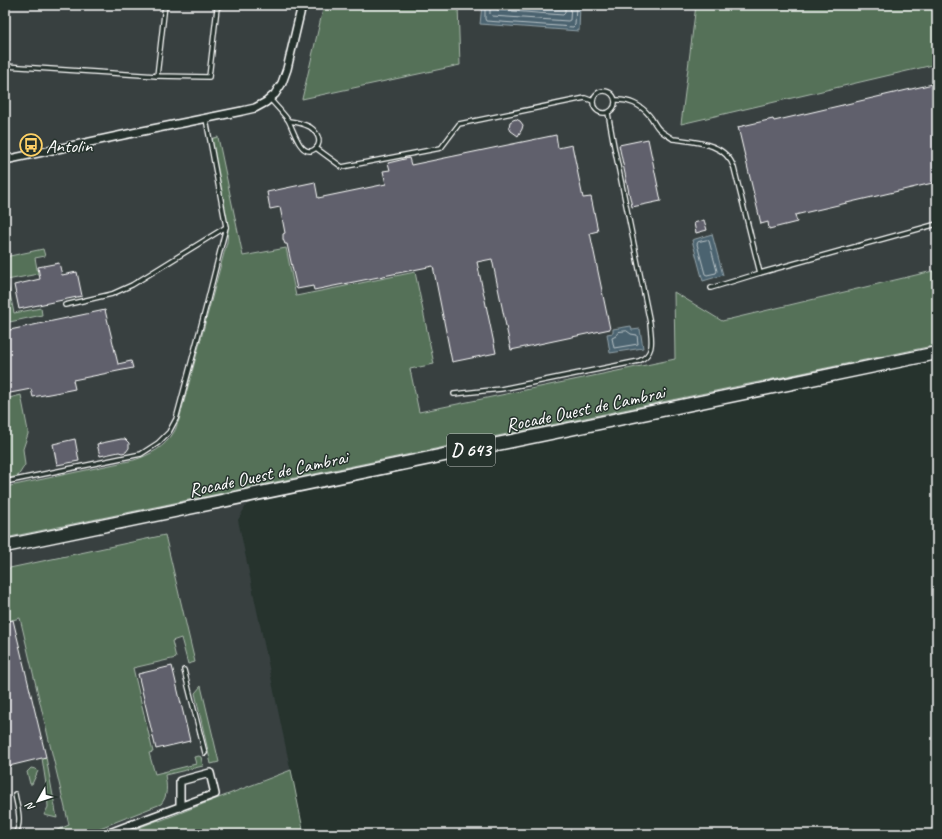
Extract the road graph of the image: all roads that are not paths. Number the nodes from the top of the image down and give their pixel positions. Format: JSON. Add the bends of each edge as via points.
{"nodes":[{"id":1,"x":165,"y":5,"type":"edge"},
{"id":2,"x":222,"y":5,"type":"edge"},
{"id":3,"x":302,"y":5,"type":"edge"},
{"id":4,"x":5,"y":66,"type":"edge"},
{"id":5,"x":157,"y":76,"type":"junction"},
{"id":6,"x":270,"y":99,"type":"junction"},
{"id":7,"x":615,"y":100,"type":"junction"},
{"id":8,"x":593,"y":101,"type":"junction"},
{"id":9,"x":608,"y":113,"type":"junction"},
{"id":10,"x":206,"y":118,"type":"junction"},
{"id":11,"x":289,"y":121,"type":"junction"},
{"id":12,"x":316,"y":148,"type":"junction"},
{"id":13,"x":5,"y":160,"type":"edge"},
{"id":14,"x":937,"y":224,"type":"edge"},
{"id":15,"x":226,"y":227,"type":"junction"},
{"id":16,"x":760,"y":273,"type":"junction"},
{"id":17,"x":712,"y":288,"type":"dead end"},
{"id":18,"x":65,"y":305,"type":"dead end"},
{"id":19,"x":937,"y":353,"type":"edge"},
{"id":20,"x":454,"y":394,"type":"dead end"},
{"id":21,"x":5,"y":482,"type":"edge"},
{"id":22,"x":5,"y":546,"type":"edge"},
{"id":23,"x":184,"y":670,"type":"dead end"},
{"id":24,"x":205,"y":753,"type":"dead end"},
{"id":25,"x":15,"y":794,"type":"dead end"},
{"id":26,"x":180,"y":807,"type":"junction"},
{"id":27,"x":15,"y":834,"type":"edge"},
{"id":28,"x":107,"y":834,"type":"edge"}],
"edges":[{"from":1,"to":5,"type":"lane"},
{"from":2,"to":5,"type":"lane","via":[[217,8],[210,77]]},
{"from":3,"to":6,"type":"street","via":[[286,74],[279,89]]},
{"from":4,"to":5,"type":"lane"},
{"from":6,"to":10,"type":"street","via":[[248,110]]},
{"from":6,"to":11,"type":"lane"},
{"from":7,"to":8,"type":"lane","via":[[612,94],[602,91]]},
{"from":7,"to":9,"type":"lane","via":[[614,108]]},
{"from":7,"to":16,"type":"lane","via":[[628,101],[641,107],[650,115],[659,130],[668,136],[710,145],[730,159]]},
{"from":8,"to":9,"type":"lane","via":[[598,112]]},
{"from":8,"to":12,"type":"lane","via":[[585,98],[459,124],[441,148],[342,167]]},
{"from":9,"to":20,"type":"lane","via":[[650,323],[651,349],[639,361],[501,389]]},
{"from":10,"to":13,"type":"street"},
{"from":10,"to":15,"type":"lane"},
{"from":11,"to":12,"type":"lane","via":[[305,150]]},
{"from":11,"to":12,"type":"lane","via":[[303,124],[315,131],[320,142]]},
{"from":14,"to":16,"type":"lane"},
{"from":15,"to":18,"type":"lane","via":[[132,285],[112,294]]},
{"from":15,"to":21,"type":"lane","via":[[176,419],[170,432],[141,454]]},
{"from":16,"to":17,"type":"lane"},
{"from":19,"to":22,"type":"highway","name":"Rocade Ouest de Cambrai","number":"D 643"},
{"from":23,"to":24,"type":"lane"},
{"from":25,"to":27,"type":"lane","via":[[20,823]]},
{"from":26,"to":26,"type":"street","via":[[215,794],[210,773],[180,781]]},
{"from":26,"to":28,"type":"street"}]}
